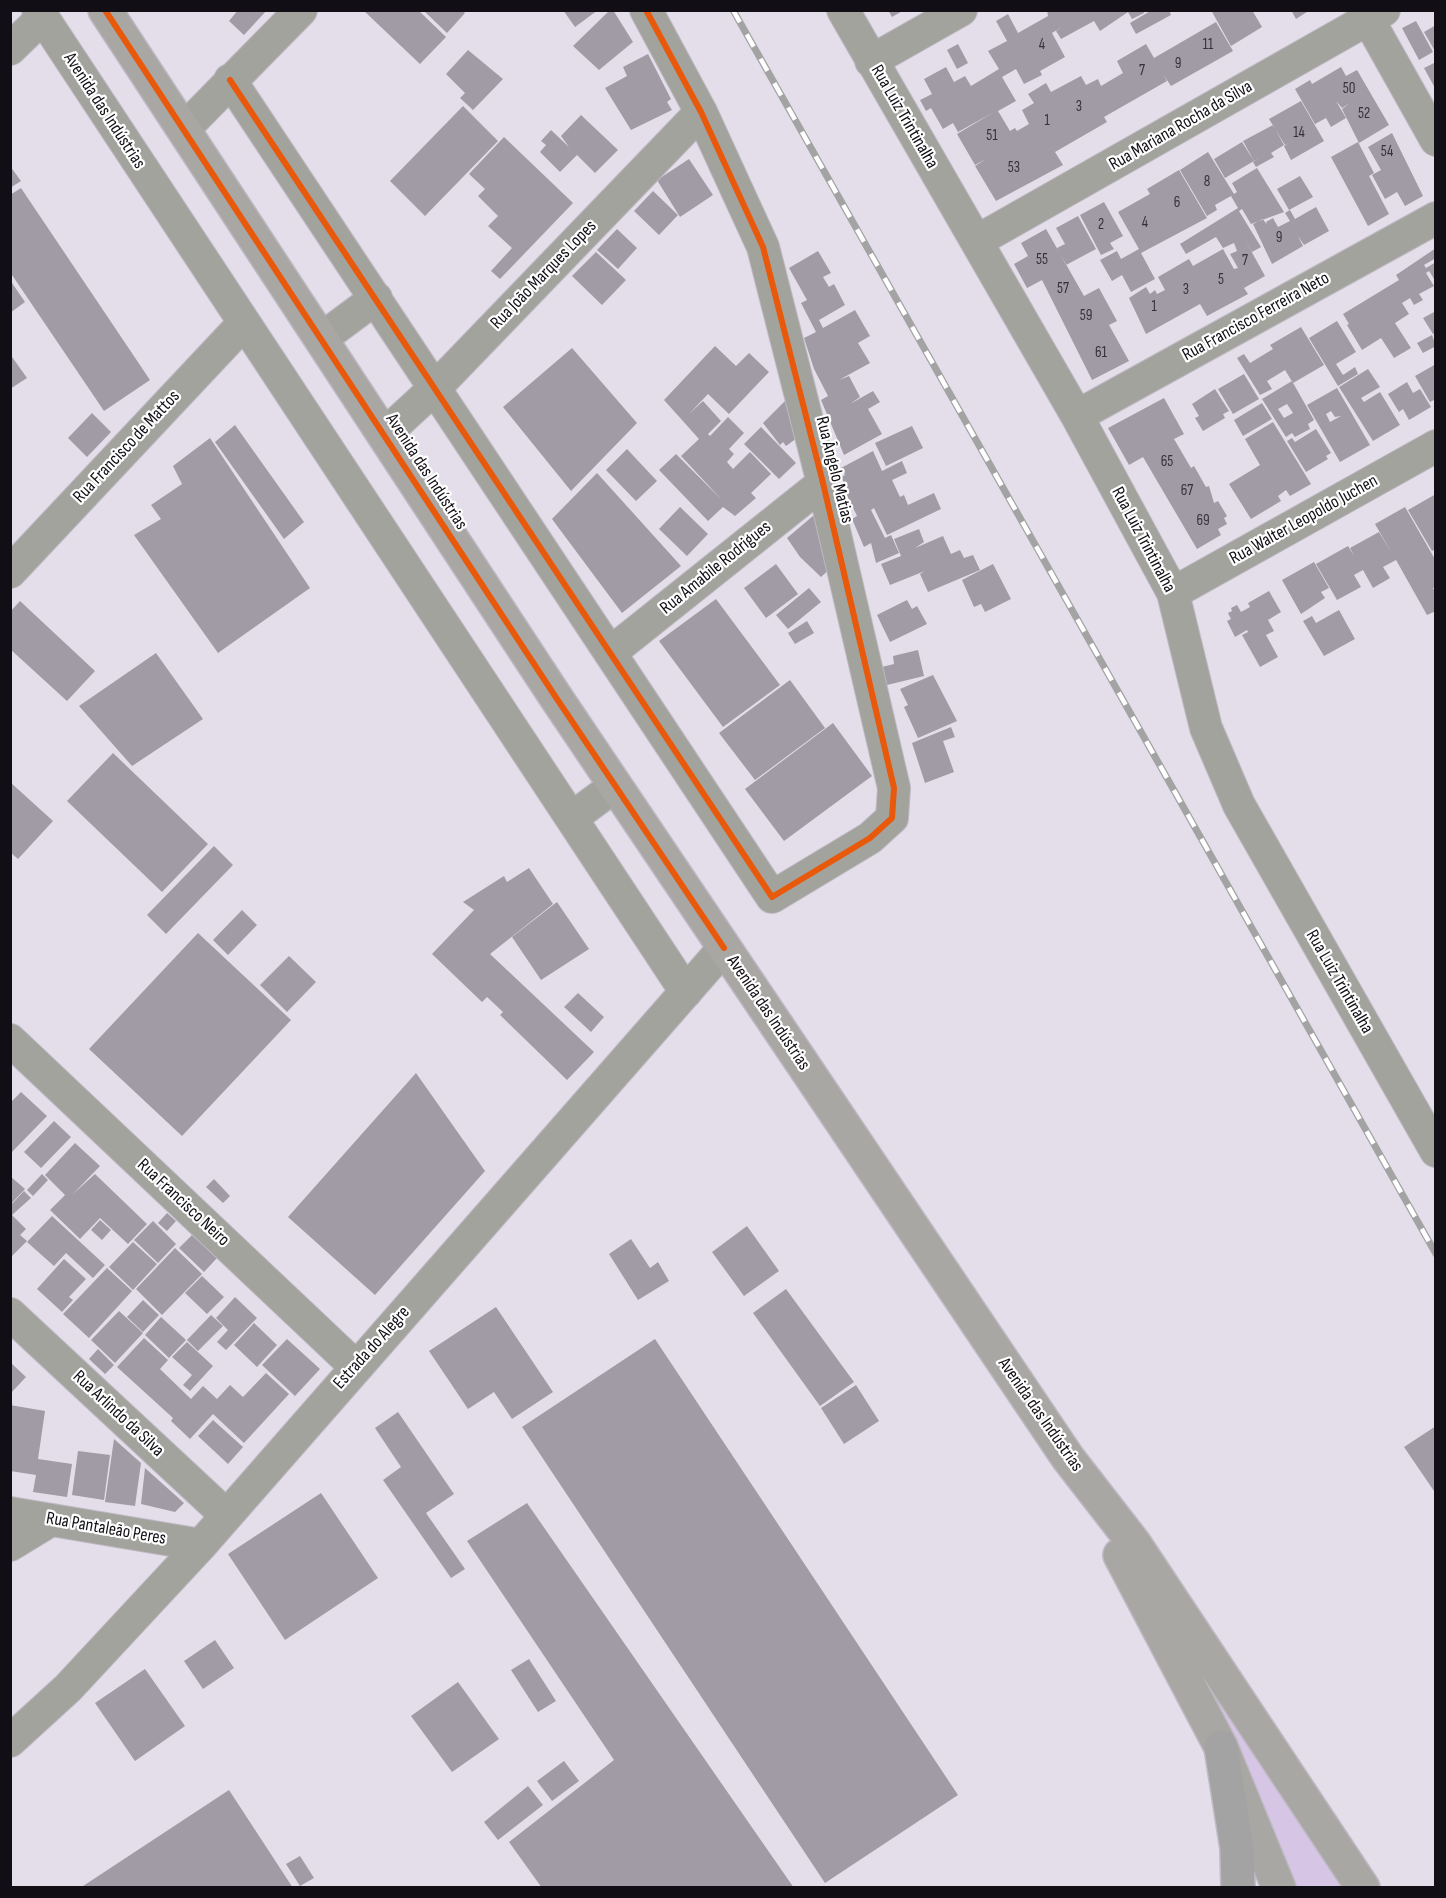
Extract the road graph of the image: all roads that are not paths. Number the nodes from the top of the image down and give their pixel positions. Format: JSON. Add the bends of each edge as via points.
{"nodes":[{"id":1,"x":105,"y":10,"type":"edge"},
{"id":2,"x":301,"y":10,"type":"edge"},
{"id":3,"x":645,"y":10,"type":"edge"},
{"id":4,"x":843,"y":10,"type":"edge"},
{"id":5,"x":961,"y":10,"type":"edge"},
{"id":6,"x":40,"y":14,"type":"edge"},
{"id":7,"x":1372,"y":14,"type":"edge"},
{"id":8,"x":10,"y":49,"type":"edge"},
{"id":9,"x":871,"y":61,"type":"junction"},
{"id":10,"x":230,"y":80,"type":"junction"},
{"id":11,"x":701,"y":112,"type":"junction"},
{"id":12,"x":185,"y":128,"type":"junction"},
{"id":13,"x":1436,"y":140,"type":"edge"},
{"id":14,"x":1436,"y":218,"type":"edge"},
{"id":15,"x":977,"y":241,"type":"junction"},
{"id":16,"x":375,"y":298,"type":"junction"},
{"id":17,"x":244,"y":323,"type":"junction"},
{"id":18,"x":321,"y":339,"type":"junction"},
{"id":19,"x":436,"y":387,"type":"junction"},
{"id":20,"x":1077,"y":416,"type":"junction"},
{"id":21,"x":384,"y":435,"type":"junction"},
{"id":22,"x":1436,"y":446,"type":"edge"},
{"id":23,"x":823,"y":483,"type":"junction"},
{"id":24,"x":10,"y":572,"type":"edge"},
{"id":25,"x":1173,"y":593,"type":"junction"},
{"id":26,"x":610,"y":653,"type":"junction"},
{"id":27,"x":615,"y":786,"type":"junction"},
{"id":28,"x":573,"y":817,"type":"junction"},
{"id":29,"x":724,"y":948,"type":"junction"},
{"id":30,"x":686,"y":992,"type":"junction"},
{"id":31,"x":10,"y":1040,"type":"edge"},
{"id":32,"x":1436,"y":1152,"type":"edge"},
{"id":33,"x":10,"y":1314,"type":"edge"},
{"id":34,"x":355,"y":1366,"type":"junction"},
{"id":35,"x":1068,"y":1458,"type":"junction"},
{"id":36,"x":10,"y":1513,"type":"edge"},
{"id":37,"x":226,"y":1515,"type":"junction"},
{"id":38,"x":51,"y":1520,"type":"junction"},
{"id":39,"x":10,"y":1545,"type":"edge"},
{"id":40,"x":201,"y":1545,"type":"junction"},
{"id":41,"x":10,"y":1741,"type":"edge"},
{"id":42,"x":1221,"y":1747,"type":"junction"},
{"id":43,"x":1238,"y":1887,"type":"edge"},
{"id":44,"x":1279,"y":1887,"type":"edge"},
{"id":45,"x":1363,"y":1887,"type":"edge"}],
"edges":[{"from":1,"to":12,"type":"main road","name":"Avenida das Indústrias"},
{"from":2,"to":10,"type":"street"},
{"from":3,"to":11,"type":"street","name":"Rua Ângelo Matias"},
{"from":4,"to":9,"type":"street","name":"Rua Luiz Trintinalha"},
{"from":5,"to":9,"type":"street"},
{"from":6,"to":8,"type":"street"},
{"from":6,"to":17,"type":"street","name":"Avenida das Indústrias"},
{"from":7,"to":13,"type":"street"},
{"from":7,"to":15,"type":"street","name":"Rua Mariana Rocha da Silva"},
{"from":9,"to":15,"type":"street","name":"Rua Luiz Trintinalha"},
{"from":10,"to":12,"type":"street"},
{"from":10,"to":16,"type":"street"},
{"from":11,"to":19,"type":"street","name":"Rua João Marques Lopes"},
{"from":11,"to":23,"type":"street","name":"Rua Ângelo Matias","via":[[763,247]]},
{"from":12,"to":18,"type":"main road","name":"Avenida das Indústrias"},
{"from":14,"to":20,"type":"street","name":"Rua Francisco Ferreira Neto"},
{"from":15,"to":20,"type":"street","name":"Rua Luiz Trintinalha"},
{"from":16,"to":18,"type":"street"},
{"from":16,"to":19,"type":"street"},
{"from":17,"to":24,"type":"street","name":"Rua Francisco de Mattos"},
{"from":17,"to":28,"type":"street","name":"Avenida das Indústrias"},
{"from":18,"to":21,"type":"main road","name":"Avenida das Indústrias"},
{"from":19,"to":21,"type":"street","name":"Rua João Marques Lopes"},
{"from":19,"to":26,"type":"street"},
{"from":20,"to":25,"type":"street","name":"Rua Luiz Trintinalha"},
{"from":21,"to":27,"type":"main road","name":"Avenida das Indústrias"},
{"from":22,"to":25,"type":"street","name":"Rua Walter Leopoldo Juchen"},
{"from":23,"to":26,"type":"street","name":"Rua Amabile Rodrigues"},
{"from":23,"to":26,"type":"street","name":"Rua Ângelo Matias","via":[[894,788],[892,818],[870,838],[772,897]]},
{"from":25,"to":32,"type":"street","name":"Rua Luiz Trintinalha","via":[[1206,728],[1239,806]]},
{"from":27,"to":28,"type":"street"},
{"from":27,"to":29,"type":"main road","name":"Avenida das Indústrias"},
{"from":28,"to":30,"type":"street","name":"Avenida das Indústrias"},
{"from":29,"to":30,"type":"street","name":"Estrada do Alegre"},
{"from":29,"to":35,"type":"main road","name":"Avenida das Indústrias"},
{"from":30,"to":34,"type":"street","name":"Estrada do Alegre"},
{"from":31,"to":34,"type":"street","name":"Rua Francisco Neiro"},
{"from":33,"to":37,"type":"street","name":"Rua Arlindo da Silva"},
{"from":34,"to":37,"type":"street","name":"Estrada do Alegre"},
{"from":35,"to":42,"type":"main road"},
{"from":35,"to":45,"type":"main road","name":"Avenida das Indústrias","via":[[1134,1544]]},
{"from":36,"to":38,"type":"street","name":"Rua Pantaleão Peres"},
{"from":37,"to":40,"type":"street","name":"Estrada do Alegre"},
{"from":38,"to":39,"type":"street"},
{"from":38,"to":40,"type":"street","name":"Rua Pantaleão Peres"},
{"from":40,"to":41,"type":"street","name":"Estrada do Alegre","via":[[68,1688]]},
{"from":42,"to":43,"type":"highway","via":[[1237,1848]]},
{"from":42,"to":44,"type":"main road"}]}
